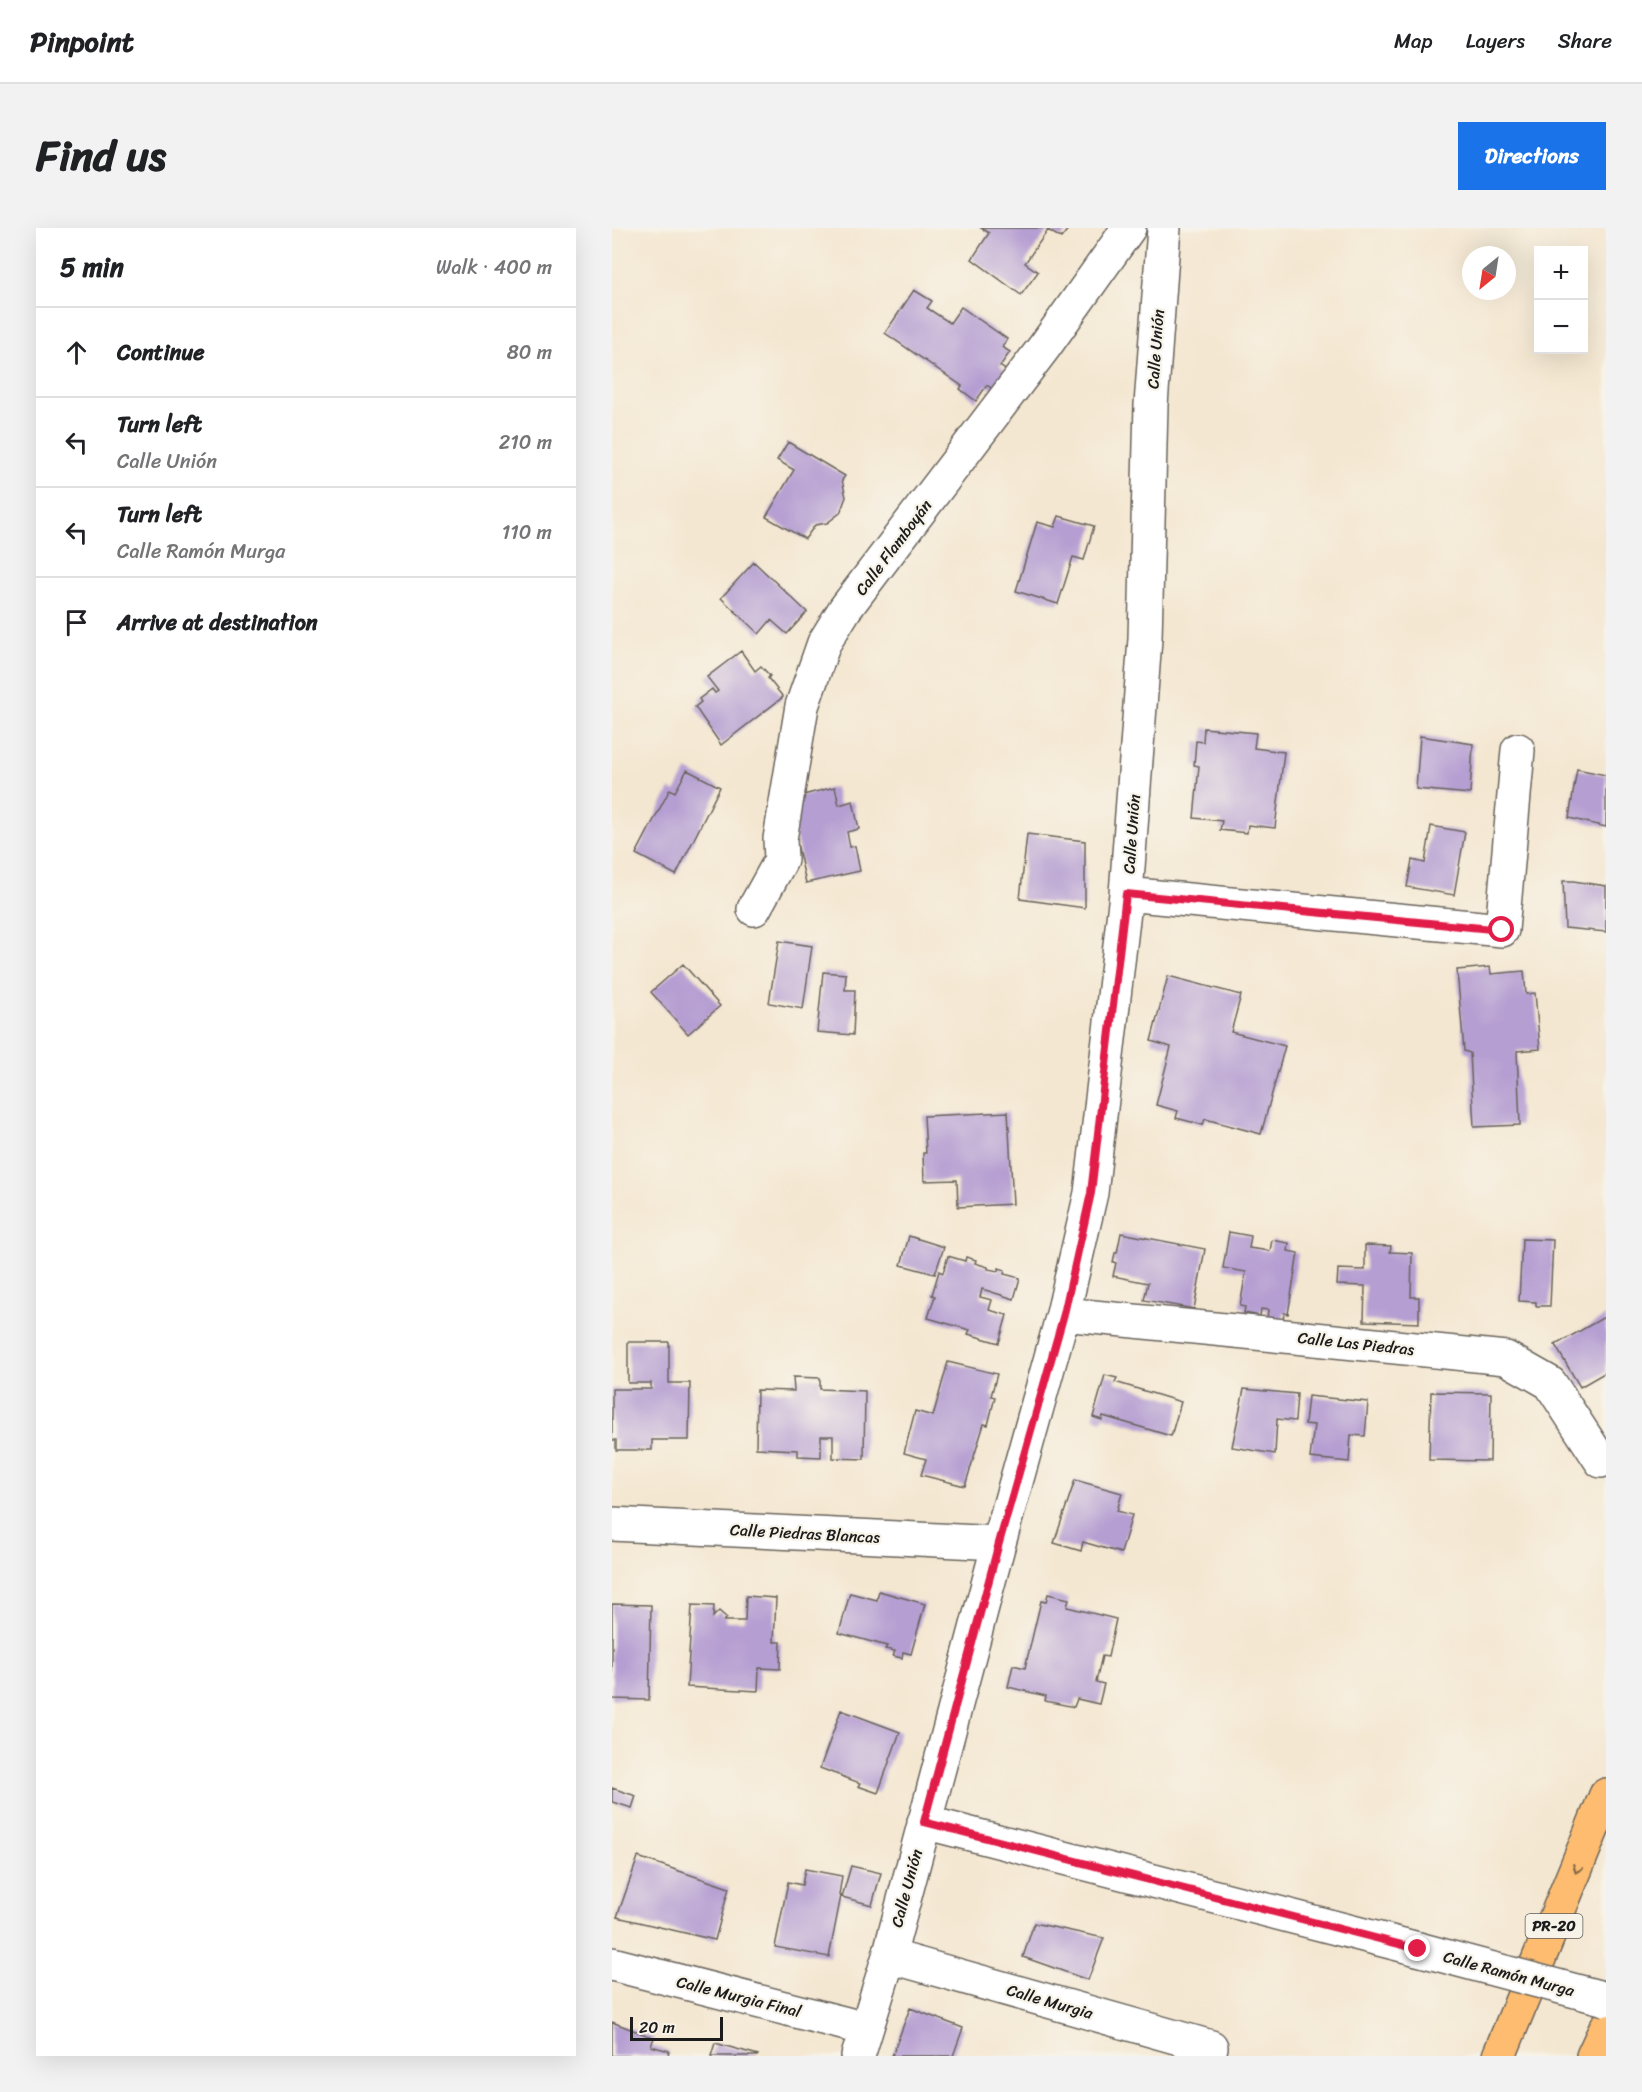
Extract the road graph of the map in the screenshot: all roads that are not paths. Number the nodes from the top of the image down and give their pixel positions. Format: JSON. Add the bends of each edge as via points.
{"nodes":[{"id":1,"x":1129,"y":228,"type":"edge"},
{"id":2,"x":1164,"y":228,"type":"edge"},
{"id":3,"x":1518,"y":750,"type":"dead end"},
{"id":4,"x":1126,"y":894,"type":"junction"},
{"id":5,"x":754,"y":909,"type":"dead end"},
{"id":6,"x":1064,"y":1314,"type":"junction"},
{"id":7,"x":1601,"y":1461,"type":"dead end"},
{"id":8,"x":612,"y":1524,"type":"edge"},
{"id":9,"x":999,"y":1543,"type":"junction"},
{"id":10,"x":1604,"y":1796,"type":"edge"},
{"id":11,"x":924,"y":1822,"type":"junction"},
{"id":12,"x":889,"y":1956,"type":"junction"},
{"id":13,"x":612,"y":1964,"type":"edge"},
{"id":14,"x":1606,"y":1999,"type":"edge"},
{"id":15,"x":1606,"y":2028,"type":"edge"},
{"id":16,"x":862,"y":2042,"type":"edge"},
{"id":17,"x":1210,"y":2052,"type":"edge"},
{"id":18,"x":1499,"y":2056,"type":"edge"},
{"id":19,"x":1593,"y":2056,"type":"edge"}],
"edges":[{"from":1,"to":5,"type":"street","name":"Calle Flamboyán","via":[[824,643],[802,706],[780,839],[781,860]]},
{"from":2,"to":4,"type":"street","name":"Calle Unión","via":[[1151,405],[1145,639]]},
{"from":3,"to":4,"type":"street","via":[[1502,930]]},
{"from":4,"to":6,"type":"street","name":"Calle Unión","via":[[1091,1193]]},
{"from":6,"to":7,"type":"street","name":"Calle Las Piedras","via":[[1506,1358],[1550,1383]]},
{"from":6,"to":9,"type":"street","name":"Calle Unión"},
{"from":8,"to":9,"type":"street","name":"Calle Piedras Blancas"},
{"from":9,"to":11,"type":"street","name":"Calle Unión"},
{"from":10,"to":18,"type":"highway","number":"PR-20","one_way":true},
{"from":11,"to":12,"type":"street","name":"Calle Unión"},
{"from":11,"to":14,"type":"street","name":"Calle Ramón Murga","bridge":true},
{"from":12,"to":16,"type":"street","name":"Calle Unión"},
{"from":12,"to":17,"type":"street","name":"Calle Murgia"},
{"from":13,"to":16,"type":"street","name":"Calle Murgia Final"},
{"from":15,"to":19,"type":"highway"}]}
